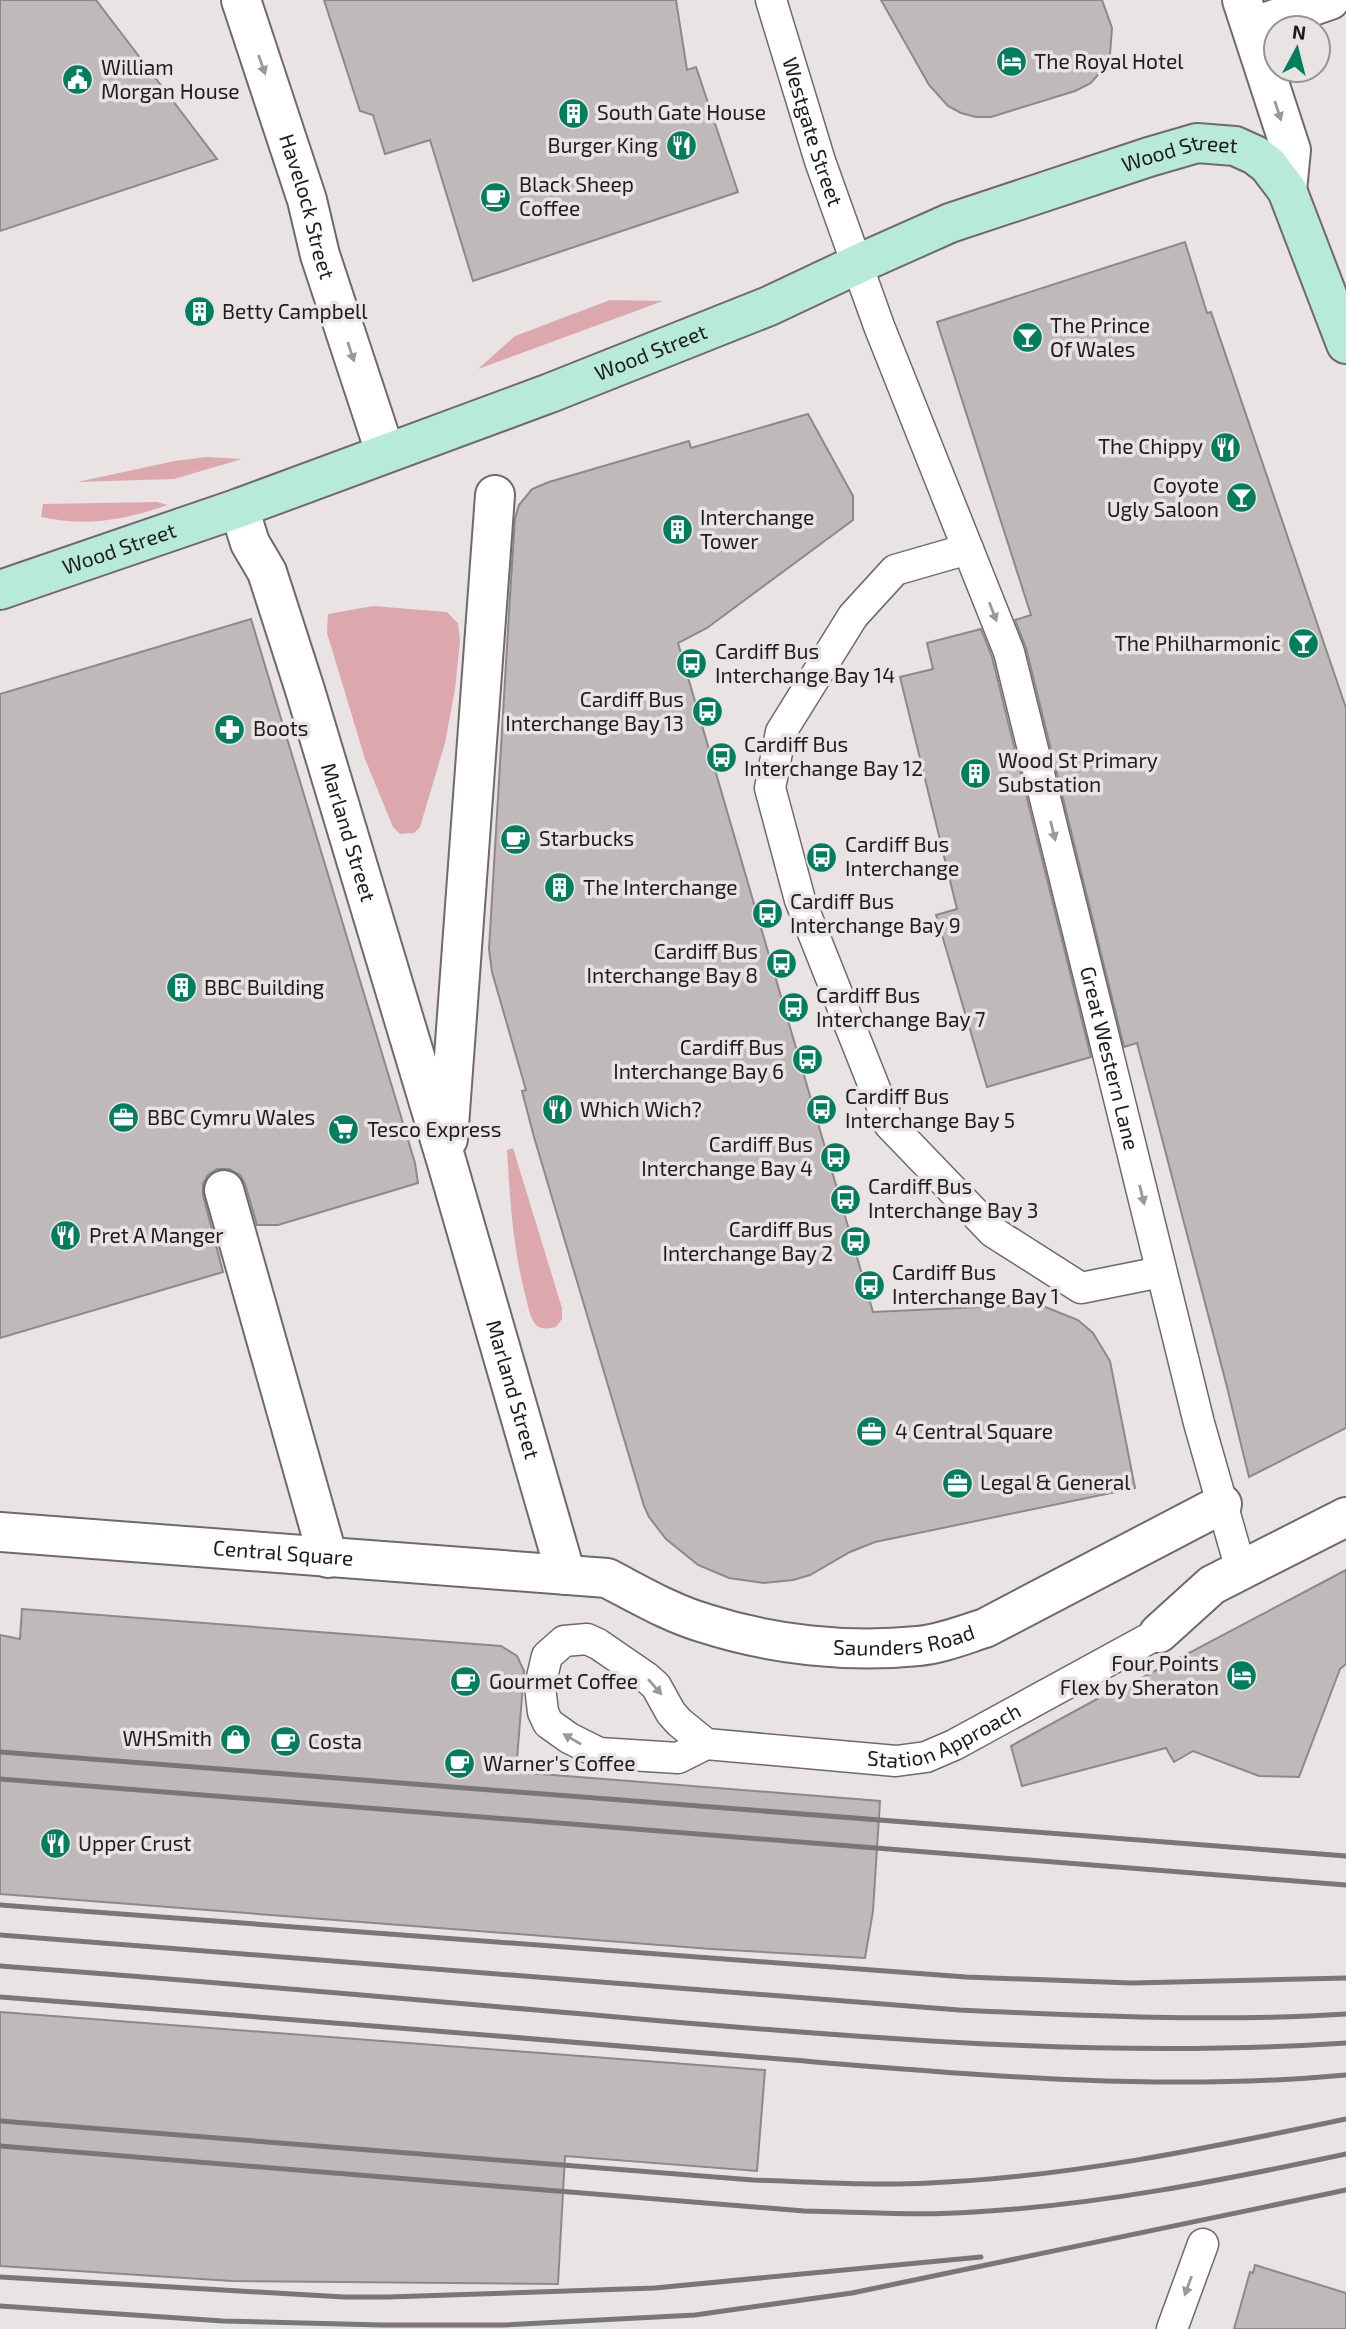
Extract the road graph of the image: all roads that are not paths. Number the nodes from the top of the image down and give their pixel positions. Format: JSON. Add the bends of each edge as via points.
{"nodes":[{"id":1,"x":240,"y":0,"type":"edge"},
{"id":2,"x":771,"y":0,"type":"edge"},
{"id":3,"x":1326,"y":1,"type":"edge"},
{"id":4,"x":1247,"y":13,"type":"edge"},
{"id":5,"x":1287,"y":190,"type":"junction"},
{"id":6,"x":858,"y":264,"type":"junction"},
{"id":7,"x":1346,"y":344,"type":"edge"},
{"id":8,"x":384,"y":452,"type":"junction"},
{"id":9,"x":495,"y":495,"type":"dead end"},
{"id":10,"x":239,"y":508,"type":"junction"},
{"id":11,"x":968,"y":549,"type":"junction"},
{"id":12,"x":0,"y":590,"type":"edge"},
{"id":13,"x":447,"y":1163,"type":"junction"},
{"id":14,"x":224,"y":1190,"type":"dead end"},
{"id":15,"x":1161,"y":1272,"type":"junction"},
{"id":16,"x":1223,"y":1504,"type":"junction"},
{"id":17,"x":1346,"y":1517,"type":"edge"},
{"id":18,"x":0,"y":1532,"type":"edge"},
{"id":19,"x":328,"y":1558,"type":"junction"},
{"id":20,"x":1241,"y":1570,"type":"junction"},
{"id":21,"x":566,"y":1575,"type":"junction"},
{"id":22,"x":1160,"y":1633,"type":"joint"},
{"id":23,"x":706,"y":1744,"type":"junction"},
{"id":24,"x":1203,"y":2244,"type":"dead end"},
{"id":25,"x":1172,"y":2329,"type":"edge"}],
"edges":[{"from":1,"to":8,"type":"street","name":"Havelock Street","one_way":true},
{"from":2,"to":6,"type":"lane","name":"Westgate Street","via":[[820,162]]},
{"from":3,"to":4,"type":"street"},
{"from":4,"to":5,"type":"street","one_way":true,"via":[[1291,150]]},
{"from":5,"to":6,"type":"street","name":"Wood Street","via":[[1255,155],[1235,146],[1197,143],[950,223]]},
{"from":5,"to":7,"type":"street","name":"Wood Street"},
{"from":6,"to":8,"type":"street","name":"Wood Street","via":[[698,335]]},
{"from":6,"to":11,"type":"lane","name":"Westgate Street"},
{"from":8,"to":10,"type":"street","name":"Wood Street"},
{"from":9,"to":13,"type":"street","name":"Marland Street"},
{"from":10,"to":12,"type":"street","name":"Wood Street"},
{"from":10,"to":13,"type":"street","name":"Marland Street","via":[[250,543],[267,572],[305,690]]},
{"from":11,"to":15,"type":"lane","name":"Great Western Lane","one_way":true,"via":[[1009,652]]},
{"from":11,"to":15,"type":"lane","via":[[895,570],[853,616],[781,732],[770,788],[797,887],[889,1124],[993,1232],[1081,1288]]},
{"from":13,"to":21,"type":"street","name":"Marland Street"},
{"from":14,"to":19,"type":"street"},
{"from":15,"to":16,"type":"lane","name":"Great Western Lane"},
{"from":16,"to":20,"type":"lane","name":"Great Western Lane"},
{"from":16,"to":21,"type":"street","name":"Saunders Road","via":[[985,1628],[918,1646],[832,1647],[770,1640],[703,1623],[607,1578]]},
{"from":17,"to":20,"type":"street"},
{"from":18,"to":19,"type":"street","name":"Central Square"},
{"from":19,"to":21,"type":"street","name":"Central Square"},
{"from":20,"to":22,"type":"street","via":[[1212,1585]]},
{"from":22,"to":23,"type":"lane","name":"Station Approach","via":[[926,1757],[895,1761]]},
{"from":23,"to":23,"type":"lane","name":"Station Approach","one_way":true,"via":[[678,1758],[599,1753],[569,1738],[548,1723],[543,1712],[540,1686],[547,1656],[564,1641],[587,1639],[598,1644],[651,1682],[679,1722]]},
{"from":24,"to":25,"type":"lane","one_way":true}]}
